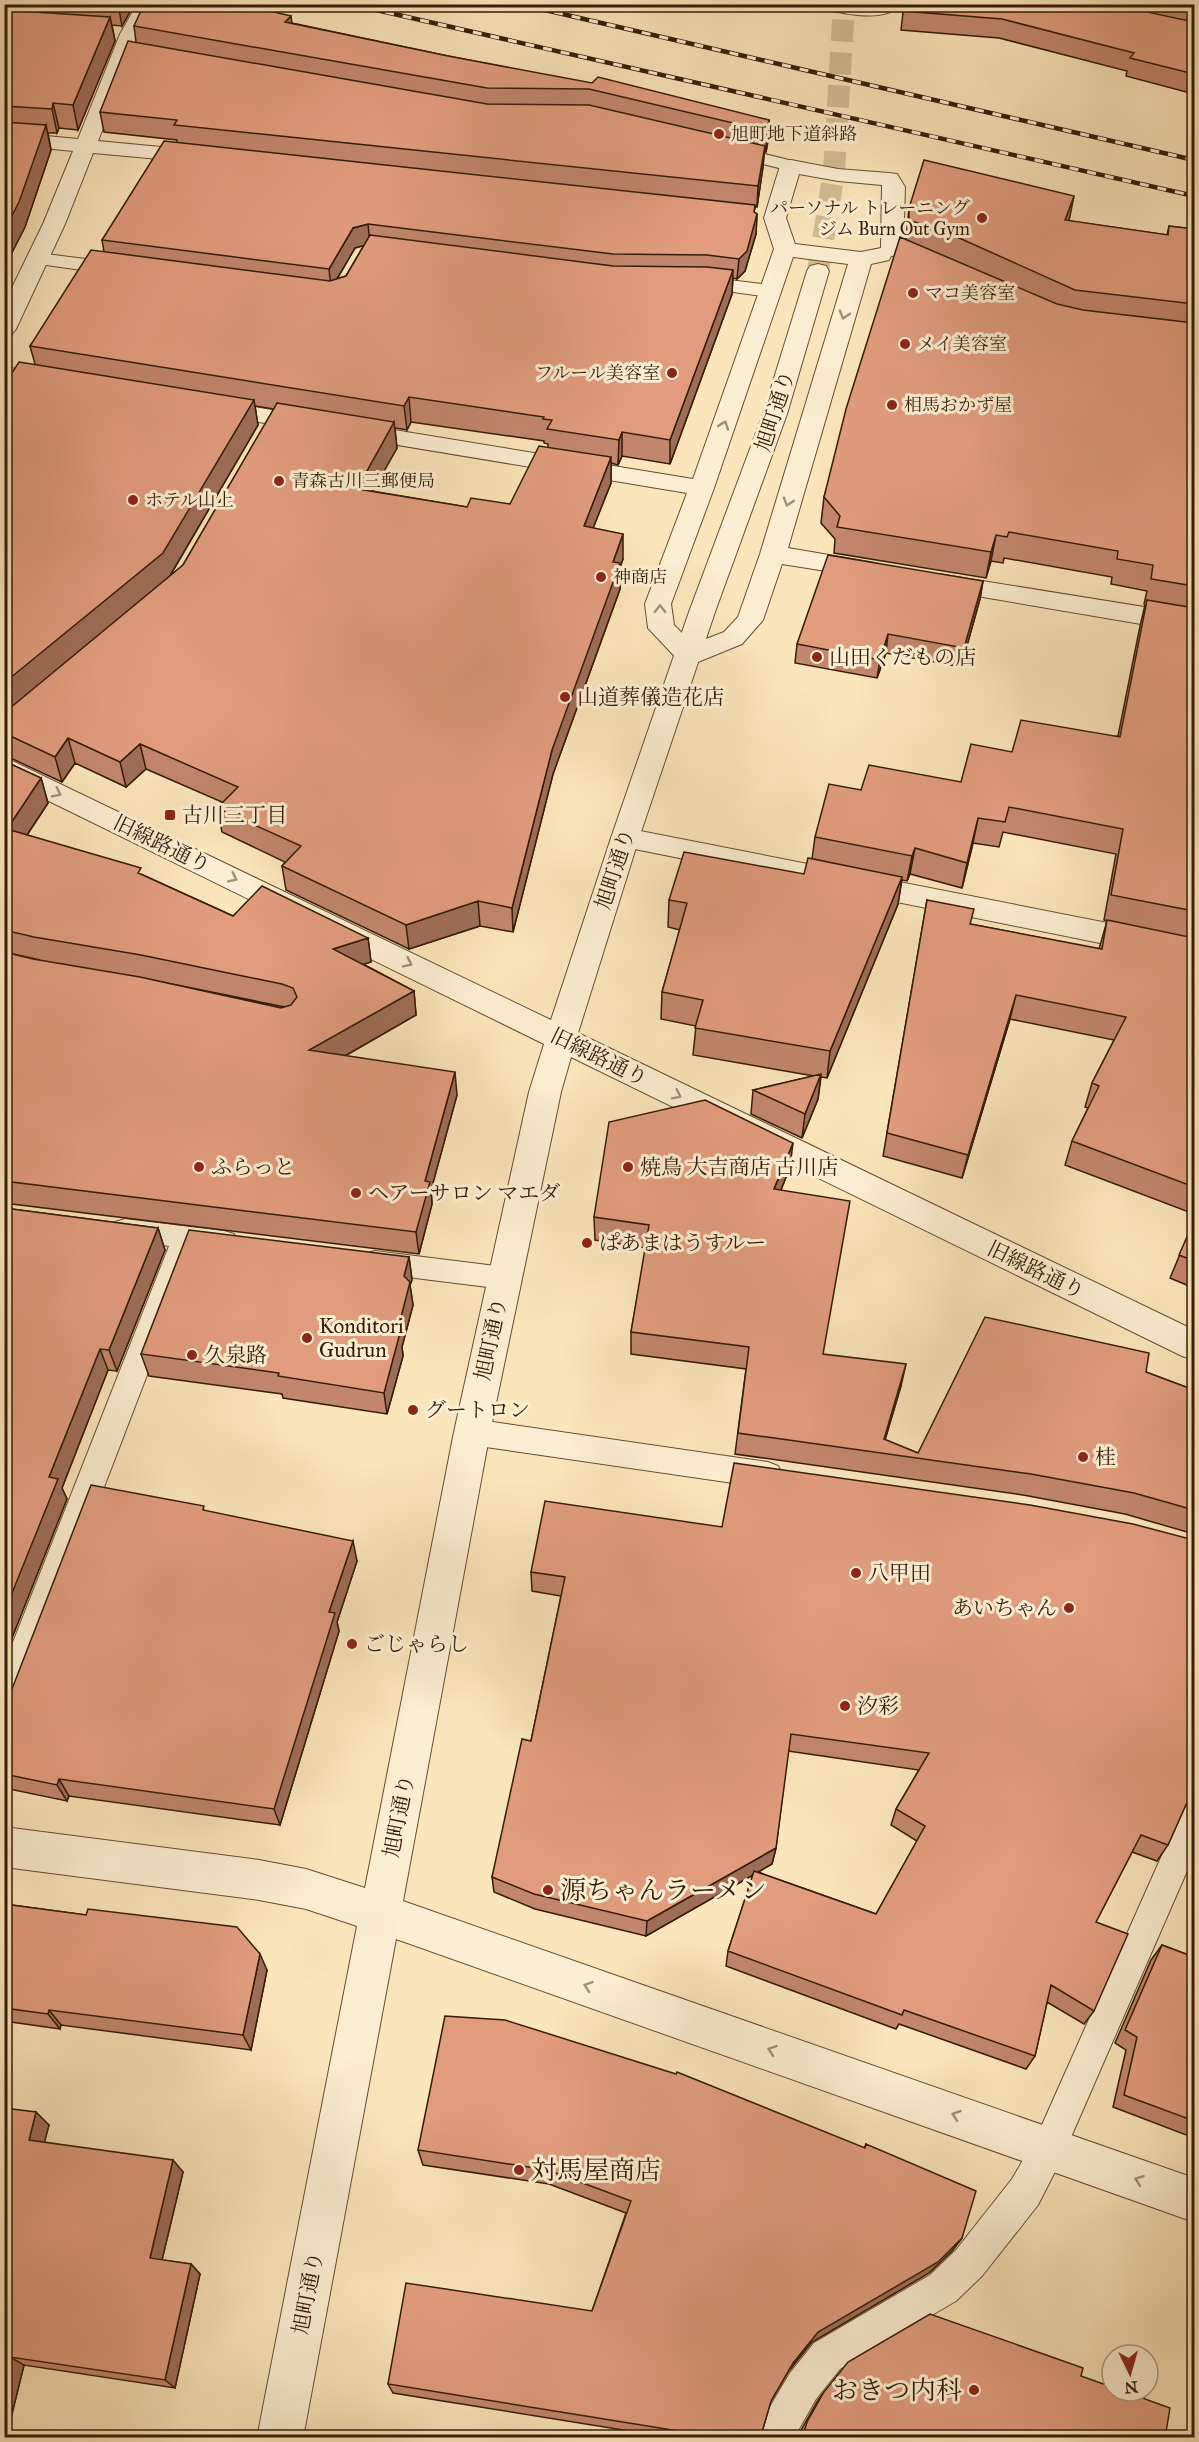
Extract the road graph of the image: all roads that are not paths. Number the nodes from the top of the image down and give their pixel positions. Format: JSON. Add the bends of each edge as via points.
{"nodes":[{"id":1,"x":827,"y":4,"type":"edge"},
{"id":2,"x":891,"y":4,"type":"edge"},
{"id":3,"x":144,"y":8,"type":"edge"},
{"id":4,"x":121,"y":40,"type":"junction"},
{"id":5,"x":144,"y":55,"type":"edge"},
{"id":6,"x":4,"y":138,"type":"edge"},
{"id":7,"x":87,"y":144,"type":"junction"},
{"id":8,"x":713,"y":147,"type":"edge"},
{"id":9,"x":218,"y":159,"type":"edge"},
{"id":10,"x":791,"y":166,"type":"junction"},
{"id":11,"x":785,"y":249,"type":"junction"},
{"id":12,"x":38,"y":259,"type":"junction"},
{"id":13,"x":861,"y":259,"type":"junction"},
{"id":14,"x":132,"y":271,"type":"edge"},
{"id":15,"x":818,"y":271,"type":"tunnel mouth"},
{"id":16,"x":677,"y":282,"type":"edge"},
{"id":17,"x":770,"y":291,"type":"junction"},
{"id":18,"x":4,"y":330,"type":"edge"},
{"id":19,"x":4,"y":374,"type":"edge"},
{"id":20,"x":75,"y":385,"type":"edge"},
{"id":21,"x":193,"y":404,"type":"edge"},
{"id":22,"x":702,"y":488,"type":"junction"},
{"id":23,"x":773,"y":554,"type":"junction"},
{"id":24,"x":1194,"y":624,"type":"edge"},
{"id":25,"x":689,"y":656,"type":"junction"},
{"id":26,"x":4,"y":767,"type":"edge"},
{"id":27,"x":625,"y":838,"type":"junction"},
{"id":28,"x":1194,"y":951,"type":"edge"},
{"id":29,"x":561,"y":1039,"type":"junction"},
{"id":30,"x":95,"y":1226,"type":"edge"},
{"id":31,"x":186,"y":1237,"type":"junction"},
{"id":32,"x":244,"y":1245,"type":"edge"},
{"id":33,"x":350,"y":1259,"type":"edge"},
{"id":34,"x":504,"y":1278,"type":"junction"},
{"id":35,"x":1194,"y":1346,"type":"edge"},
{"id":36,"x":471,"y":1432,"type":"junction"},
{"id":37,"x":789,"y":1478,"type":"edge"},
{"id":38,"x":4,"y":1706,"type":"edge"},
{"id":39,"x":1194,"y":1819,"type":"edge"},
{"id":40,"x":4,"y":1847,"type":"edge"},
{"id":41,"x":381,"y":1913,"type":"junction"},
{"id":42,"x":1049,"y":2148,"type":"junction"},
{"id":43,"x":1194,"y":2200,"type":"edge"},
{"id":44,"x":280,"y":2438,"type":"edge"},
{"id":45,"x":777,"y":2438,"type":"edge"}],
"edges":[{"from":1,"to":2,"type":"street","via":[[882,9]]},
{"from":3,"to":4,"type":"street"},
{"from":4,"to":5,"type":"lane"},
{"from":4,"to":7,"type":"street"},
{"from":6,"to":7,"type":"street"},
{"from":7,"to":9,"type":"street"},
{"from":7,"to":12,"type":"street"},
{"from":8,"to":10,"type":"lane"},
{"from":10,"to":11,"type":"street","via":[[764,217],[784,242]]},
{"from":10,"to":13,"type":"street","via":[[889,179],[894,187],[902,254]]},
{"from":11,"to":13,"type":"street"},
{"from":11,"to":17,"type":"street"},
{"from":12,"to":14,"type":"lane"},
{"from":12,"to":18,"type":"street"},
{"from":13,"to":23,"type":"street","one_way":true},
{"from":15,"to":25,"type":"street","name":"旭町通り","via":[[775,414]]},
{"from":16,"to":17,"type":"lane"},
{"from":22,"to":17,"type":"street","one_way":true},
{"from":19,"to":20,"type":"street"},
{"from":21,"to":22,"type":"street","via":[[269,427]]},
{"from":25,"to":22,"type":"street","one_way":true,"via":[[661,628],[658,604]]},
{"from":23,"to":24,"type":"street"},
{"from":23,"to":25,"type":"street","via":[[750,620],[733,638]]},
{"from":25,"to":27,"type":"street","name":"旭町通り"},
{"from":26,"to":29,"type":"street","name":"旧線路通り","one_way":true},
{"from":27,"to":28,"type":"street"},
{"from":27,"to":29,"type":"street","name":"旭町通り"},
{"from":29,"to":34,"type":"street","name":"旭町通り","via":[[545,1092]]},
{"from":29,"to":35,"type":"street","name":"旧線路通り","one_way":true},
{"from":30,"to":31,"type":"lane"},
{"from":31,"to":32,"type":"lane"},
{"from":31,"to":38,"type":"lane"},
{"from":33,"to":34,"type":"lane"},
{"from":34,"to":36,"type":"street","name":"旭町通り"},
{"from":36,"to":37,"type":"lane"},
{"from":36,"to":41,"type":"street","name":"旭町通り"},
{"from":39,"to":42,"type":"lane"},
{"from":40,"to":41,"type":"street","via":[[259,1880],[306,1889]]},
{"from":42,"to":41,"type":"street","one_way":true},
{"from":41,"to":44,"type":"street","name":"旭町通り"},
{"from":43,"to":42,"type":"street","one_way":true},
{"from":42,"to":45,"type":"lane","via":[[1025,2192],[969,2263],[943,2288],[827,2356],[803,2386]]}]}
